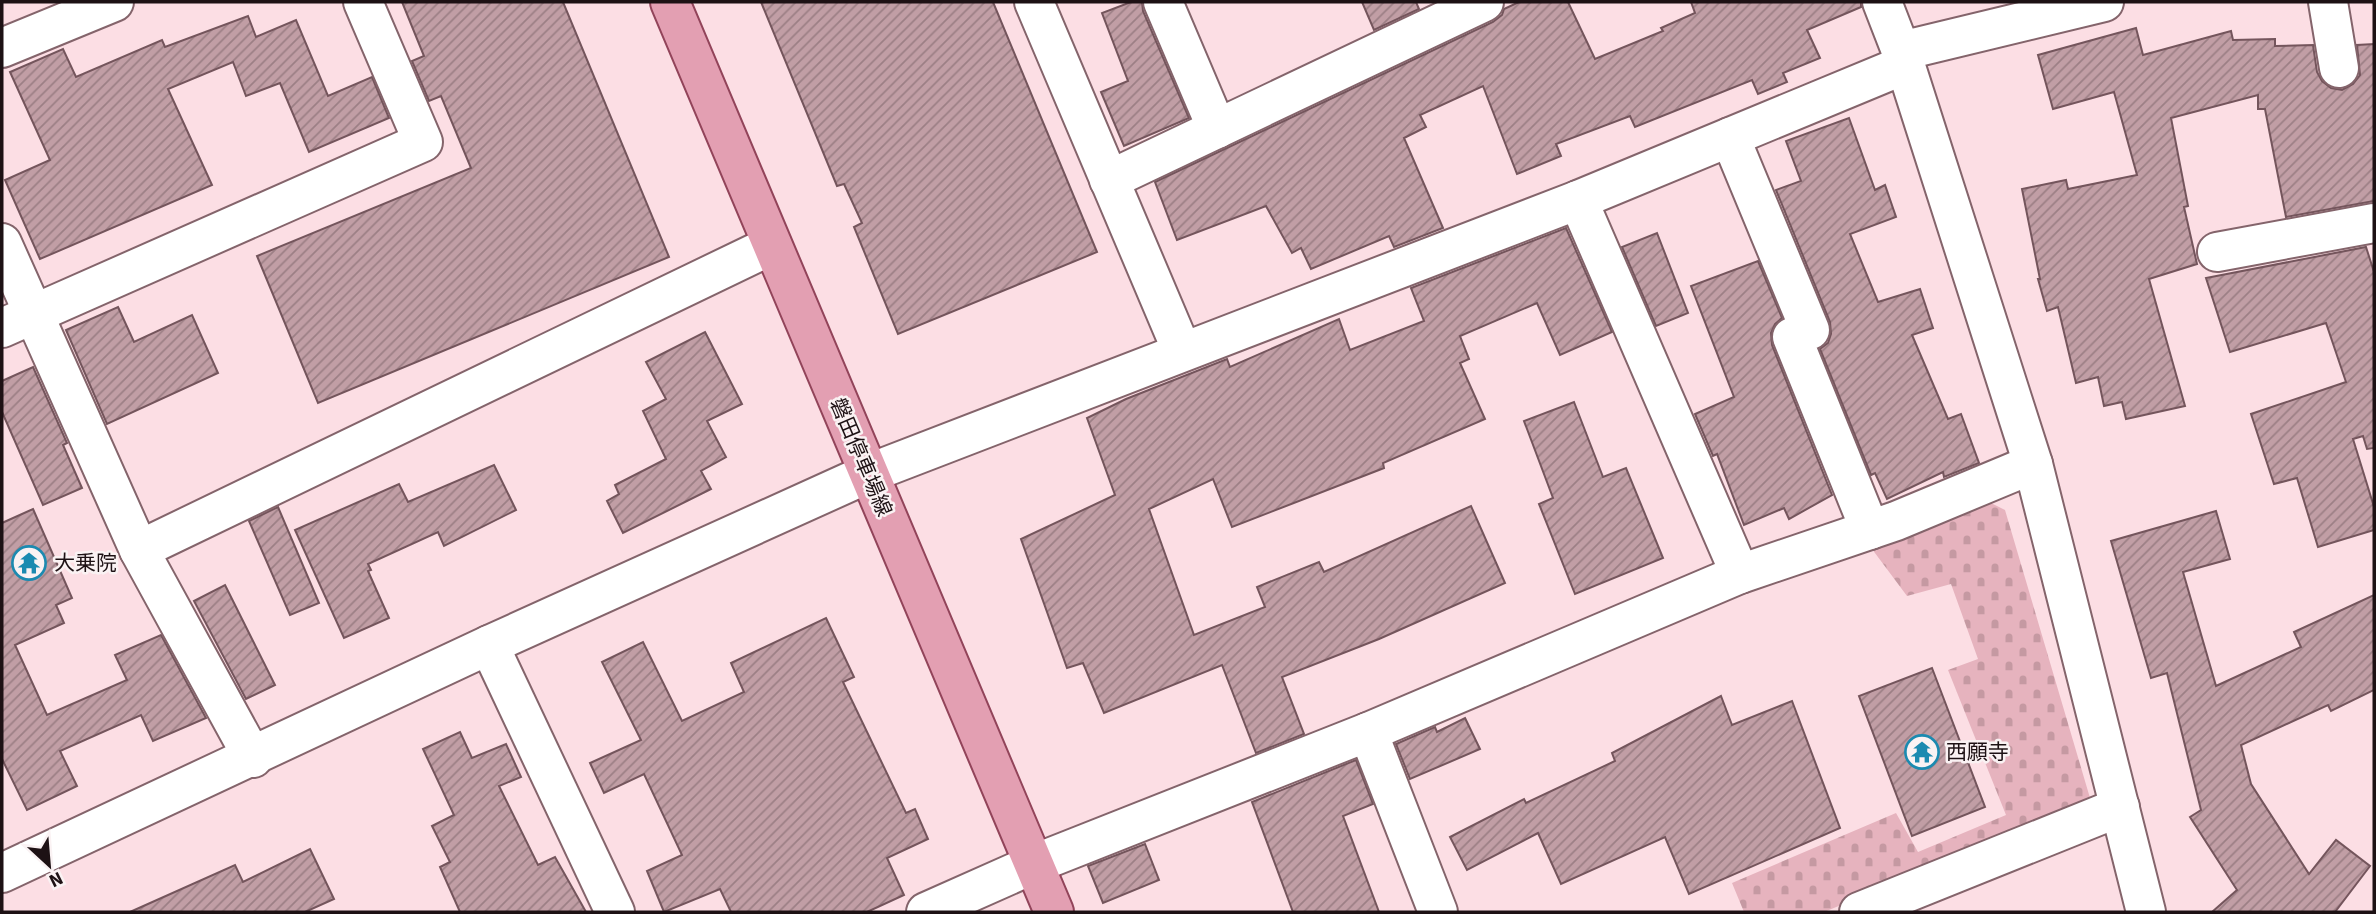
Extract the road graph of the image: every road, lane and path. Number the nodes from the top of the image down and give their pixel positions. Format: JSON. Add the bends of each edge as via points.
{"nodes":[{"id":1,"x":114,"y":2,"type":"edge"},
{"id":2,"x":363,"y":2,"type":"edge"},
{"id":3,"x":670,"y":2,"type":"edge"},
{"id":4,"x":1034,"y":2,"type":"edge"},
{"id":5,"x":1163,"y":2,"type":"edge"},
{"id":6,"x":1484,"y":2,"type":"edge"},
{"id":7,"x":1882,"y":2,"type":"edge"},
{"id":8,"x":2104,"y":2,"type":"edge"},
{"id":9,"x":2328,"y":2,"type":"edge"},
{"id":10,"x":2,"y":48,"type":"edge"},
{"id":11,"x":1903,"y":58,"type":"junction"},
{"id":12,"x":2339,"y":68,"type":"dead end"},
{"id":13,"x":1217,"y":129,"type":"junction"},
{"id":14,"x":1730,"y":137,"type":"junction"},
{"id":15,"x":1109,"y":180,"type":"junction"},
{"id":16,"x":1578,"y":201,"type":"junction"},
{"id":17,"x":2374,"y":223,"type":"edge"},
{"id":18,"x":2,"y":243,"type":"edge"},
{"id":19,"x":772,"y":245,"type":"junction"},
{"id":20,"x":2217,"y":252,"type":"dead end"},
{"id":21,"x":17,"y":322,"type":"edge"},
{"id":22,"x":1182,"y":351,"type":"junction"},
{"id":23,"x":2033,"y":464,"type":"junction"},
{"id":24,"x":867,"y":474,"type":"junction"},
{"id":25,"x":1870,"y":530,"type":"junction"},
{"id":26,"x":139,"y":550,"type":"junction"},
{"id":27,"x":1740,"y":574,"type":"junction"},
{"id":28,"x":489,"y":645,"type":"junction"},
{"id":29,"x":1368,"y":732,"type":"junction"},
{"id":30,"x":253,"y":758,"type":"junction"},
{"id":31,"x":2120,"y":807,"type":"junction"},
{"id":32,"x":1034,"y":864,"type":"junction"},
{"id":33,"x":4,"y":867,"type":"edge"},
{"id":34,"x":615,"y":912,"type":"edge"},
{"id":35,"x":926,"y":912,"type":"edge"},
{"id":36,"x":1054,"y":912,"type":"edge"},
{"id":37,"x":1438,"y":912,"type":"edge"},
{"id":38,"x":1859,"y":912,"type":"edge"},
{"id":39,"x":2146,"y":912,"type":"edge"}],
"edges":[{"from":1,"to":10,"type":"street"},
{"from":2,"to":21,"type":"street","via":[[423,142]]},
{"from":3,"to":19,"type":"main road","name":"磐田停車場線"},
{"from":4,"to":15,"type":"street"},
{"from":5,"to":13,"type":"street"},
{"from":6,"to":13,"type":"street"},
{"from":7,"to":11,"type":"street"},
{"from":8,"to":11,"type":"street"},
{"from":9,"to":12,"type":"street"},
{"from":11,"to":14,"type":"street"},
{"from":11,"to":23,"type":"street"},
{"from":13,"to":15,"type":"street"},
{"from":14,"to":16,"type":"street"},
{"from":14,"to":25,"type":"street","via":[[1810,330],[1792,337]]},
{"from":15,"to":22,"type":"street"},
{"from":16,"to":22,"type":"street"},
{"from":16,"to":27,"type":"street"},
{"from":17,"to":20,"type":"street"},
{"from":18,"to":21,"type":"street"},
{"from":19,"to":24,"type":"main road","name":"磐田停車場線"},
{"from":19,"to":26,"type":"street"},
{"from":21,"to":26,"type":"street"},
{"from":22,"to":24,"type":"street"},
{"from":23,"to":25,"type":"street"},
{"from":23,"to":31,"type":"street"},
{"from":24,"to":28,"type":"street"},
{"from":24,"to":32,"type":"main road","name":"磐田停車場線"},
{"from":25,"to":27,"type":"street"},
{"from":26,"to":30,"type":"street"},
{"from":27,"to":29,"type":"street"},
{"from":28,"to":30,"type":"street"},
{"from":28,"to":34,"type":"street"},
{"from":29,"to":32,"type":"street"},
{"from":29,"to":37,"type":"street"},
{"from":30,"to":33,"type":"street"},
{"from":31,"to":38,"type":"street"},
{"from":31,"to":39,"type":"street"},
{"from":32,"to":35,"type":"street"},
{"from":32,"to":36,"type":"main road","name":"磐田停車場線"}]}
